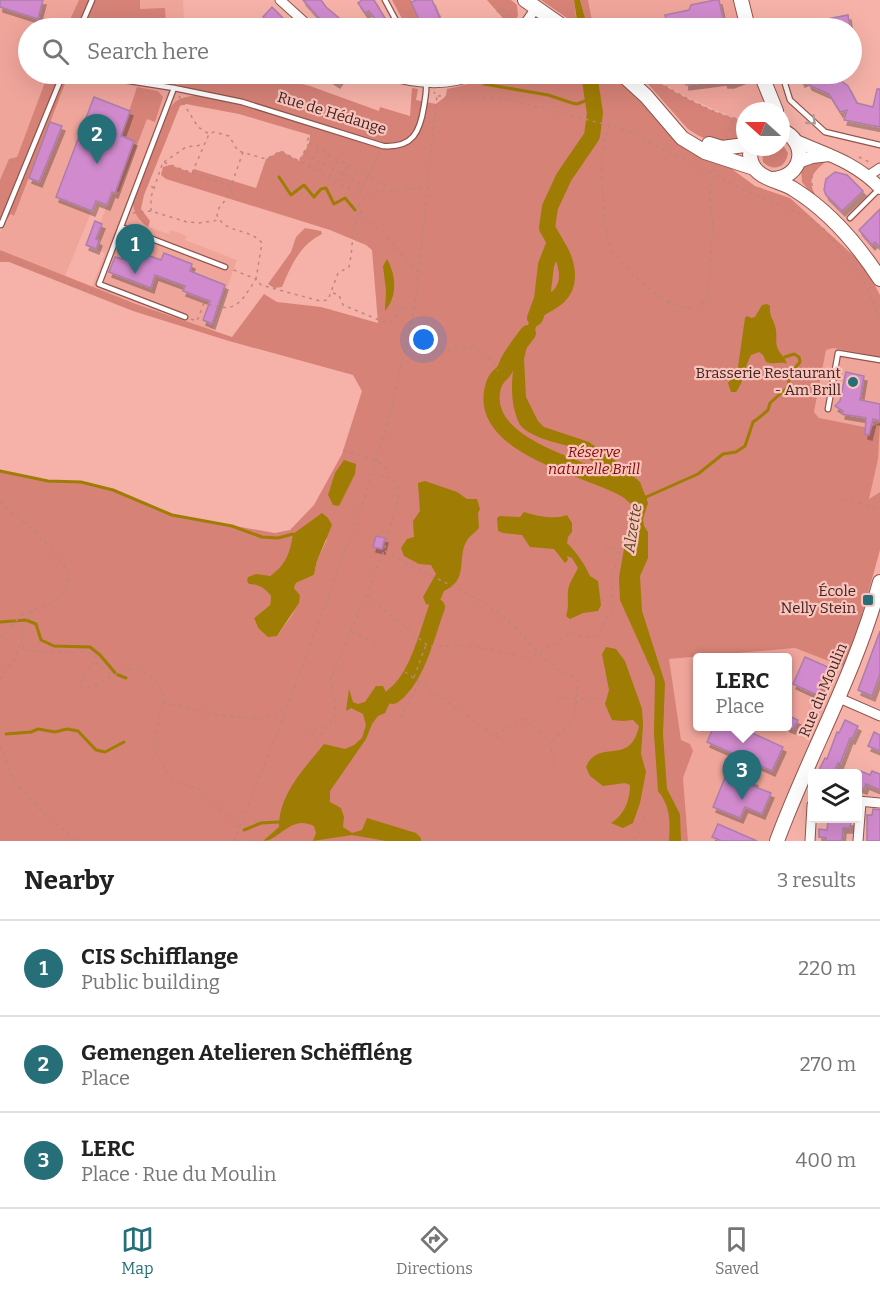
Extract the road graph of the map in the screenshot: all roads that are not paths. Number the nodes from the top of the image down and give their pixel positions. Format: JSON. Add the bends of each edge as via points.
{"nodes":[{"id":1,"x":92,"y":0,"type":"edge"},
{"id":2,"x":280,"y":0,"type":"edge"},
{"id":3,"x":385,"y":0,"type":"edge"},
{"id":4,"x":741,"y":0,"type":"edge"},
{"id":5,"x":531,"y":4,"type":"edge"},
{"id":6,"x":84,"y":18,"type":"edge"},
{"id":7,"x":300,"y":18,"type":"edge"},
{"id":8,"x":395,"y":18,"type":"edge"},
{"id":9,"x":523,"y":18,"type":"edge"},
{"id":10,"x":551,"y":18,"type":"edge"},
{"id":11,"x":746,"y":18,"type":"edge"},
{"id":12,"x":59,"y":84,"type":"edge"},
{"id":13,"x":148,"y":84,"type":"edge"},
{"id":14,"x":427,"y":84,"type":"edge"},
{"id":15,"x":633,"y":84,"type":"edge"},
{"id":16,"x":644,"y":84,"type":"edge"},
{"id":17,"x":764,"y":84,"type":"edge"},
{"id":18,"x":785,"y":84,"type":"edge"},
{"id":19,"x":174,"y":88,"type":"junction"},
{"id":20,"x":769,"y":102,"type":"edge"},
{"id":21,"x":790,"y":133,"type":"edge"},
{"id":22,"x":790,"y":136,"type":"edge"},
{"id":23,"x":880,"y":145,"type":"edge"},
{"id":24,"x":736,"y":146,"type":"edge"},
{"id":25,"x":830,"y":155,"type":"junction"},
{"id":26,"x":750,"y":156,"type":"edge"},
{"id":27,"x":797,"y":165,"type":"junction"},
{"id":28,"x":754,"y":168,"type":"junction"},
{"id":29,"x":880,"y":168,"type":"edge"},
{"id":30,"x":868,"y":176,"type":"junction"},
{"id":31,"x":771,"y":179,"type":"junction"},
{"id":32,"x":880,"y":188,"type":"edge"},
{"id":33,"x":812,"y":201,"type":"junction"},
{"id":34,"x":850,"y":218,"type":"dead end"},
{"id":35,"x":1,"y":225,"type":"edge"},
{"id":36,"x":121,"y":227,"type":"junction"},
{"id":37,"x":225,"y":267,"type":"road end"},
{"id":38,"x":880,"y":279,"type":"edge"},
{"id":39,"x":185,"y":317,"type":"road end"},
{"id":40,"x":880,"y":360,"type":"edge"},
{"id":41,"x":828,"y":409,"type":"dead end"},
{"id":42,"x":880,"y":582,"type":"edge"},
{"id":43,"x":839,"y":698,"type":"junction"},
{"id":44,"x":880,"y":716,"type":"edge"},
{"id":45,"x":862,"y":802,"type":"edge"},
{"id":46,"x":880,"y":803,"type":"edge"},
{"id":47,"x":812,"y":823,"type":"edge"},
{"id":48,"x":858,"y":823,"type":"edge"},
{"id":49,"x":777,"y":841,"type":"edge"},
{"id":50,"x":810,"y":841,"type":"edge"},
{"id":51,"x":858,"y":841,"type":"edge"}],
"edges":[{"from":1,"to":6,"type":"lane"},
{"from":2,"to":7,"type":"street"},
{"from":3,"to":8,"type":"lane"},
{"from":4,"to":11,"type":"main road"},
{"from":5,"to":9,"type":"street"},
{"from":5,"to":10,"type":"main road"},
{"from":12,"to":35,"type":"lane"},
{"from":13,"to":19,"type":"lane","name":"Rue de Hédange"},
{"from":14,"to":19,"type":"lane","name":"Rue de Hédange","via":[[419,129],[413,138],[394,147],[242,102]]},
{"from":15,"to":28,"type":"main road","via":[[682,138],[705,152]]},
{"from":16,"to":24,"type":"main road","via":[[692,136],[722,148]]},
{"from":17,"to":20,"type":"main road"},
{"from":18,"to":23,"type":"lane","one_way":true,"via":[[790,100],[825,132]]},
{"from":19,"to":36,"type":"lane"},
{"from":21,"to":25,"type":"street"},
{"from":22,"to":27,"type":"main road","via":[[799,147]]},
{"from":25,"to":27,"type":"street","via":[[812,157]]},
{"from":25,"to":30,"type":"street"},
{"from":26,"to":28,"type":"main road"},
{"from":27,"to":31,"type":"main road","via":[[784,177]]},
{"from":27,"to":33,"type":"main road","via":[[800,183]]},
{"from":28,"to":31,"type":"main road"},
{"from":29,"to":30,"type":"street"},
{"from":30,"to":32,"type":"street"},
{"from":31,"to":33,"type":"main road"},
{"from":32,"to":34,"type":"lane"},
{"from":33,"to":38,"type":"main road","via":[[847,235]]},
{"from":36,"to":37,"type":"lane"},
{"from":36,"to":39,"type":"lane","via":[[99,284]]},
{"from":40,"to":41,"type":"lane","via":[[838,353]]},
{"from":42,"to":43,"type":"main road","name":"Rue du Moulin"},
{"from":43,"to":44,"type":"street"},
{"from":43,"to":49,"type":"main road","name":"Rue du Moulin"},
{"from":45,"to":46,"type":"street"},
{"from":47,"to":50,"type":"street"},
{"from":48,"to":51,"type":"street"}]}
